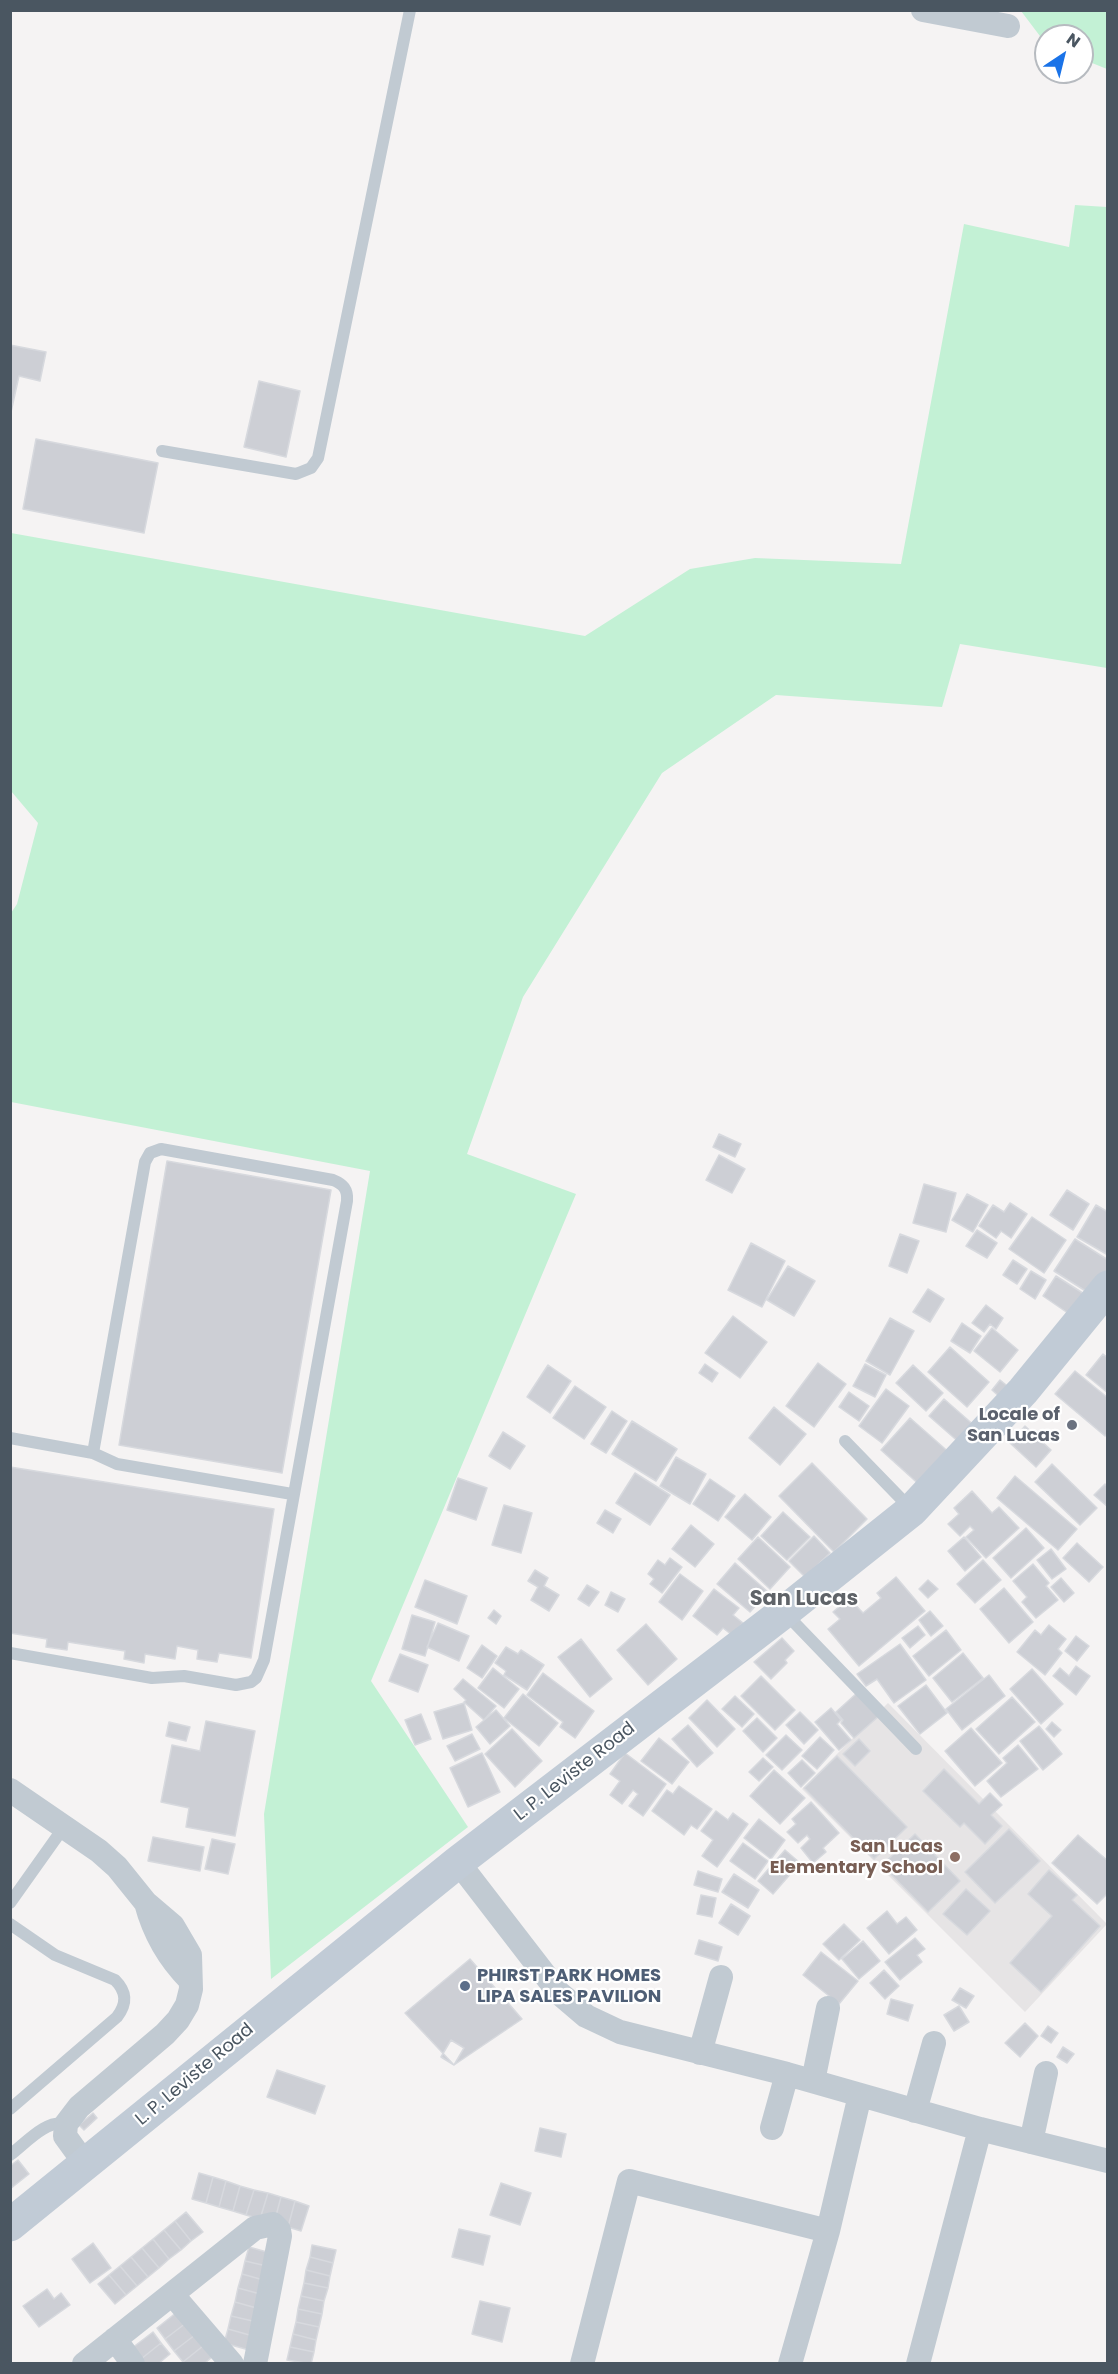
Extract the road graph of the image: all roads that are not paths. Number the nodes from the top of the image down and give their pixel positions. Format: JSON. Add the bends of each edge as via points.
{"nodes":[{"id":1,"x":410,"y":10,"type":"edge"},
{"id":2,"x":922,"y":10,"type":"edge"},
{"id":3,"x":1008,"y":26,"type":"dead end"},
{"id":4,"x":162,"y":451,"type":"dead end"},
{"id":5,"x":1107,"y":1287,"type":"edge"},
{"id":6,"x":10,"y":1438,"type":"edge"},
{"id":7,"x":845,"y":1441,"type":"dead end"},
{"id":8,"x":93,"y":1453,"type":"junction"},
{"id":9,"x":292,"y":1494,"type":"junction"},
{"id":10,"x":912,"y":1510,"type":"junction"},
{"id":11,"x":784,"y":1612,"type":"junction"},
{"id":12,"x":10,"y":1653,"type":"edge"},
{"id":13,"x":916,"y":1749,"type":"dead end"},
{"id":14,"x":10,"y":1791,"type":"edge"},
{"id":15,"x":64,"y":1827,"type":"junction"},
{"id":16,"x":458,"y":1862,"type":"junction"},
{"id":17,"x":10,"y":1903,"type":"edge"},
{"id":18,"x":10,"y":1924,"type":"edge"},
{"id":19,"x":721,"y":1977,"type":"dead end"},
{"id":20,"x":828,"y":2008,"type":"dead end"},
{"id":21,"x":934,"y":2043,"type":"dead end"},
{"id":22,"x":700,"y":2053,"type":"junction"},
{"id":23,"x":1046,"y":2073,"type":"dead end"},
{"id":24,"x":787,"y":2074,"type":"junction"},
{"id":25,"x":813,"y":2081,"type":"junction"},
{"id":26,"x":860,"y":2095,"type":"junction"},
{"id":27,"x":10,"y":2109,"type":"edge"},
{"id":28,"x":915,"y":2111,"type":"junction"},
{"id":29,"x":66,"y":2124,"type":"junction"},
{"id":30,"x":772,"y":2128,"type":"dead end"},
{"id":31,"x":980,"y":2129,"type":"junction"},
{"id":32,"x":1031,"y":2142,"type":"junction"},
{"id":33,"x":10,"y":2155,"type":"edge"},
{"id":34,"x":1107,"y":2161,"type":"edge"},
{"id":35,"x":86,"y":2165,"type":"junction"},
{"id":36,"x":10,"y":2225,"type":"edge"},
{"id":37,"x":828,"y":2231,"type":"junction"},
{"id":38,"x":172,"y":2294,"type":"junction"},
{"id":39,"x":115,"y":2339,"type":"junction"},
{"id":40,"x":84,"y":2364,"type":"edge"},
{"id":41,"x":133,"y":2364,"type":"edge"},
{"id":42,"x":232,"y":2364,"type":"edge"},
{"id":43,"x":255,"y":2364,"type":"edge"},
{"id":44,"x":582,"y":2364,"type":"edge"},
{"id":45,"x":790,"y":2364,"type":"edge"},
{"id":46,"x":918,"y":2364,"type":"edge"}],
"edges":[{"from":1,"to":4,"type":"lane","via":[[318,458],[311,468],[296,474]]},
{"from":2,"to":3,"type":"street"},
{"from":5,"to":10,"type":"main road","name":"L. P. Leviste Road","via":[[1023,1391]]},
{"from":6,"to":8,"type":"lane"},
{"from":7,"to":10,"type":"lane"},
{"from":8,"to":9,"type":"lane","via":[[117,1464]]},
{"from":8,"to":9,"type":"lane","via":[[145,1162],[150,1153],[161,1149],[333,1180],[346,1190],[347,1200]]},
{"from":9,"to":12,"type":"lane","via":[[264,1660],[261,1671],[251,1682],[236,1685],[184,1676],[152,1678]]},
{"from":10,"to":11,"type":"main road","name":"L. P. Leviste Road"},
{"from":11,"to":13,"type":"lane"},
{"from":11,"to":16,"type":"main road","name":"L. P. Leviste Road"},
{"from":14,"to":15,"type":"street"},
{"from":15,"to":17,"type":"lane"},
{"from":15,"to":29,"type":"street","via":[[117,1867],[146,1903],[157,1936],[190,1980],[190,1997],[173,2026],[79,2107]]},
{"from":16,"to":22,"type":"street","via":[[559,1993],[586,2016],[620,2032]]},
{"from":16,"to":35,"type":"main road","name":"L. P. Leviste Road"},
{"from":18,"to":27,"type":"lane","via":[[55,1955],[115,1980],[125,1998],[117,2017]]},
{"from":19,"to":22,"type":"street"},
{"from":20,"to":25,"type":"street"},
{"from":21,"to":28,"type":"street"},
{"from":22,"to":24,"type":"street"},
{"from":23,"to":32,"type":"street"},
{"from":24,"to":25,"type":"street"},
{"from":24,"to":30,"type":"street"},
{"from":25,"to":26,"type":"street"},
{"from":26,"to":28,"type":"street"},
{"from":26,"to":37,"type":"street"},
{"from":28,"to":31,"type":"street"},
{"from":29,"to":33,"type":"lane","via":[[49,2126]]},
{"from":29,"to":35,"type":"street","via":[[65,2136]]},
{"from":31,"to":32,"type":"street"},
{"from":31,"to":46,"type":"street"},
{"from":32,"to":34,"type":"street"},
{"from":35,"to":36,"type":"main road","name":"L. P. Leviste Road"},
{"from":37,"to":44,"type":"street","via":[[629,2181]]},
{"from":37,"to":45,"type":"street"},
{"from":38,"to":39,"type":"street"},
{"from":38,"to":42,"type":"street"},
{"from":38,"to":43,"type":"street","via":[[255,2228],[273,2224],[279,2229]]},
{"from":39,"to":40,"type":"street"},
{"from":39,"to":41,"type":"street"}]}
